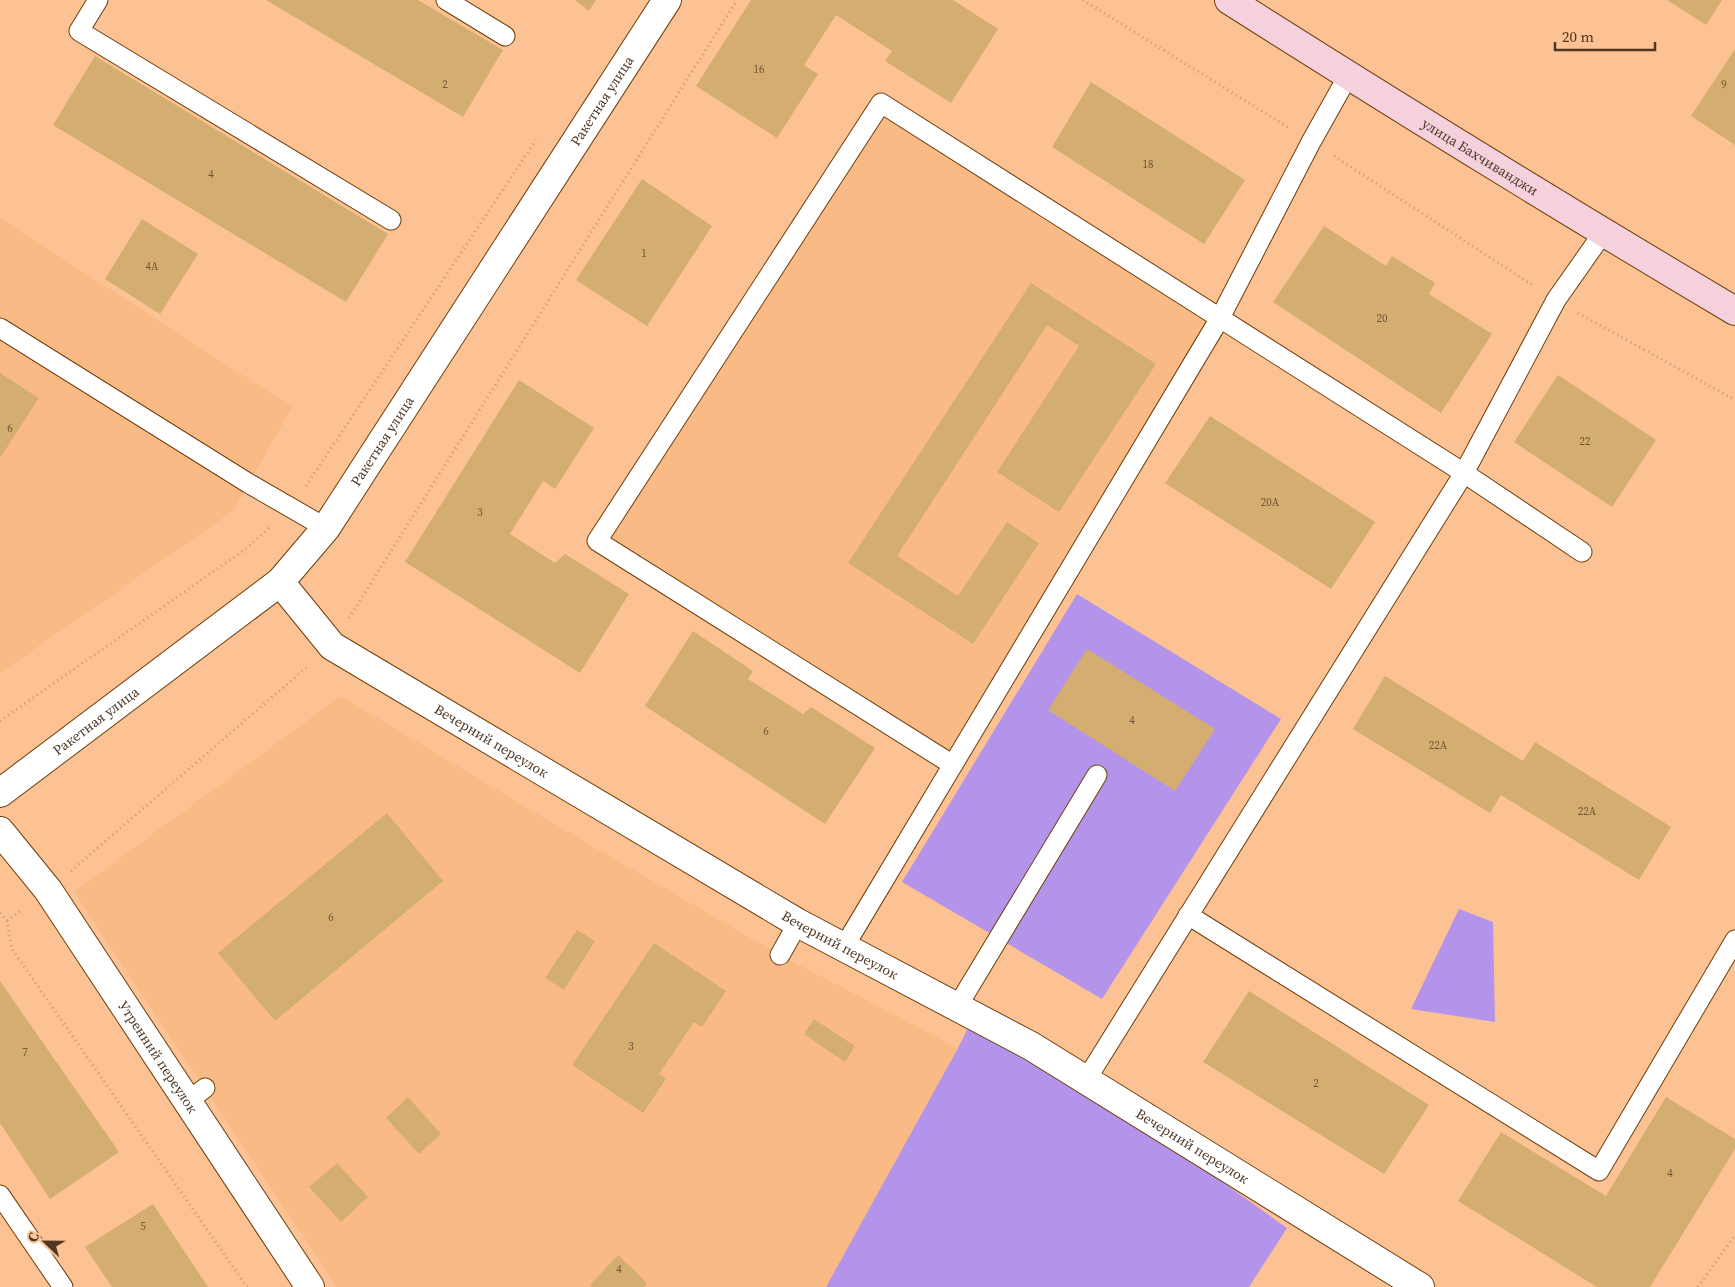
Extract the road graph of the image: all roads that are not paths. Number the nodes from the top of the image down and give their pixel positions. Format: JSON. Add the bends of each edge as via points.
{"nodes":[{"id":1,"x":98,"y":0,"type":"edge"},
{"id":2,"x":446,"y":0,"type":"edge"},
{"id":3,"x":667,"y":0,"type":"edge"},
{"id":4,"x":1229,"y":0,"type":"edge"},
{"id":5,"x":505,"y":36,"type":"dead end"},
{"id":6,"x":1348,"y":76,"type":"junction"},
{"id":7,"x":391,"y":220,"type":"dead end"},
{"id":8,"x":1603,"y":233,"type":"junction"},
{"id":9,"x":1735,"y":311,"type":"edge"},
{"id":10,"x":1220,"y":318,"type":"junction"},
{"id":11,"x":0,"y":328,"type":"edge"},
{"id":12,"x":1464,"y":474,"type":"junction"},
{"id":13,"x":326,"y":528,"type":"junction"},
{"id":14,"x":1582,"y":552,"type":"dead end"},
{"id":15,"x":280,"y":582,"type":"junction"},
{"id":16,"x":953,"y":765,"type":"junction"},
{"id":17,"x":1097,"y":775,"type":"dead end"},
{"id":18,"x":0,"y":793,"type":"edge"},
{"id":19,"x":0,"y":831,"type":"edge"},
{"id":20,"x":1188,"y":915,"type":"junction"},
{"id":21,"x":798,"y":923,"type":"junction"},
{"id":22,"x":1735,"y":940,"type":"edge"},
{"id":23,"x":844,"y":947,"type":"junction"},
{"id":24,"x":780,"y":954,"type":"dead end"},
{"id":25,"x":957,"y":1007,"type":"junction"},
{"id":26,"x":1086,"y":1080,"type":"junction"},
{"id":27,"x":0,"y":1195,"type":"edge"},
{"id":28,"x":63,"y":1287,"type":"edge"},
{"id":29,"x":310,"y":1287,"type":"edge"},
{"id":30,"x":1420,"y":1287,"type":"edge"}],
"edges":[{"from":1,"to":7,"type":"lane","via":[[78,31]]},
{"from":2,"to":5,"type":"lane"},
{"from":3,"to":13,"type":"street","name":"Ракетная улица"},
{"from":4,"to":6,"type":"main road","name":"улица Бахчиванджи"},
{"from":6,"to":8,"type":"main road","name":"улица Бахчиванджи"},
{"from":6,"to":10,"type":"lane"},
{"from":8,"to":9,"type":"main road","name":"улица Бахчиванджи"},
{"from":8,"to":12,"type":"lane","via":[[1556,300]]},
{"from":10,"to":12,"type":"lane"},
{"from":10,"to":16,"type":"lane"},
{"from":10,"to":16,"type":"lane","via":[[882,103],[597,541]]},
{"from":11,"to":13,"type":"lane","via":[[248,484]]},
{"from":12,"to":14,"type":"lane"},
{"from":12,"to":20,"type":"lane"},
{"from":13,"to":15,"type":"street","name":"Ракетная улица"},
{"from":15,"to":18,"type":"street","name":"Ракетная улица"},
{"from":15,"to":21,"type":"street","name":"Вечерний переулок","via":[[332,646]]},
{"from":16,"to":23,"type":"lane"},
{"from":17,"to":25,"type":"lane"},
{"from":19,"to":29,"type":"street","name":"Утренний переулок","via":[[48,890],[197,1095]]},
{"from":20,"to":22,"type":"lane","via":[[1599,1171]]},
{"from":20,"to":26,"type":"lane"},
{"from":21,"to":23,"type":"street","name":"Вечерний переулок"},
{"from":21,"to":24,"type":"lane"},
{"from":23,"to":25,"type":"street","name":"Вечерний переулок"},
{"from":25,"to":26,"type":"street","name":"Вечерний переулок","via":[[1032,1046]]},
{"from":26,"to":30,"type":"street","name":"Вечерний переулок"},
{"from":27,"to":28,"type":"lane"}]}
